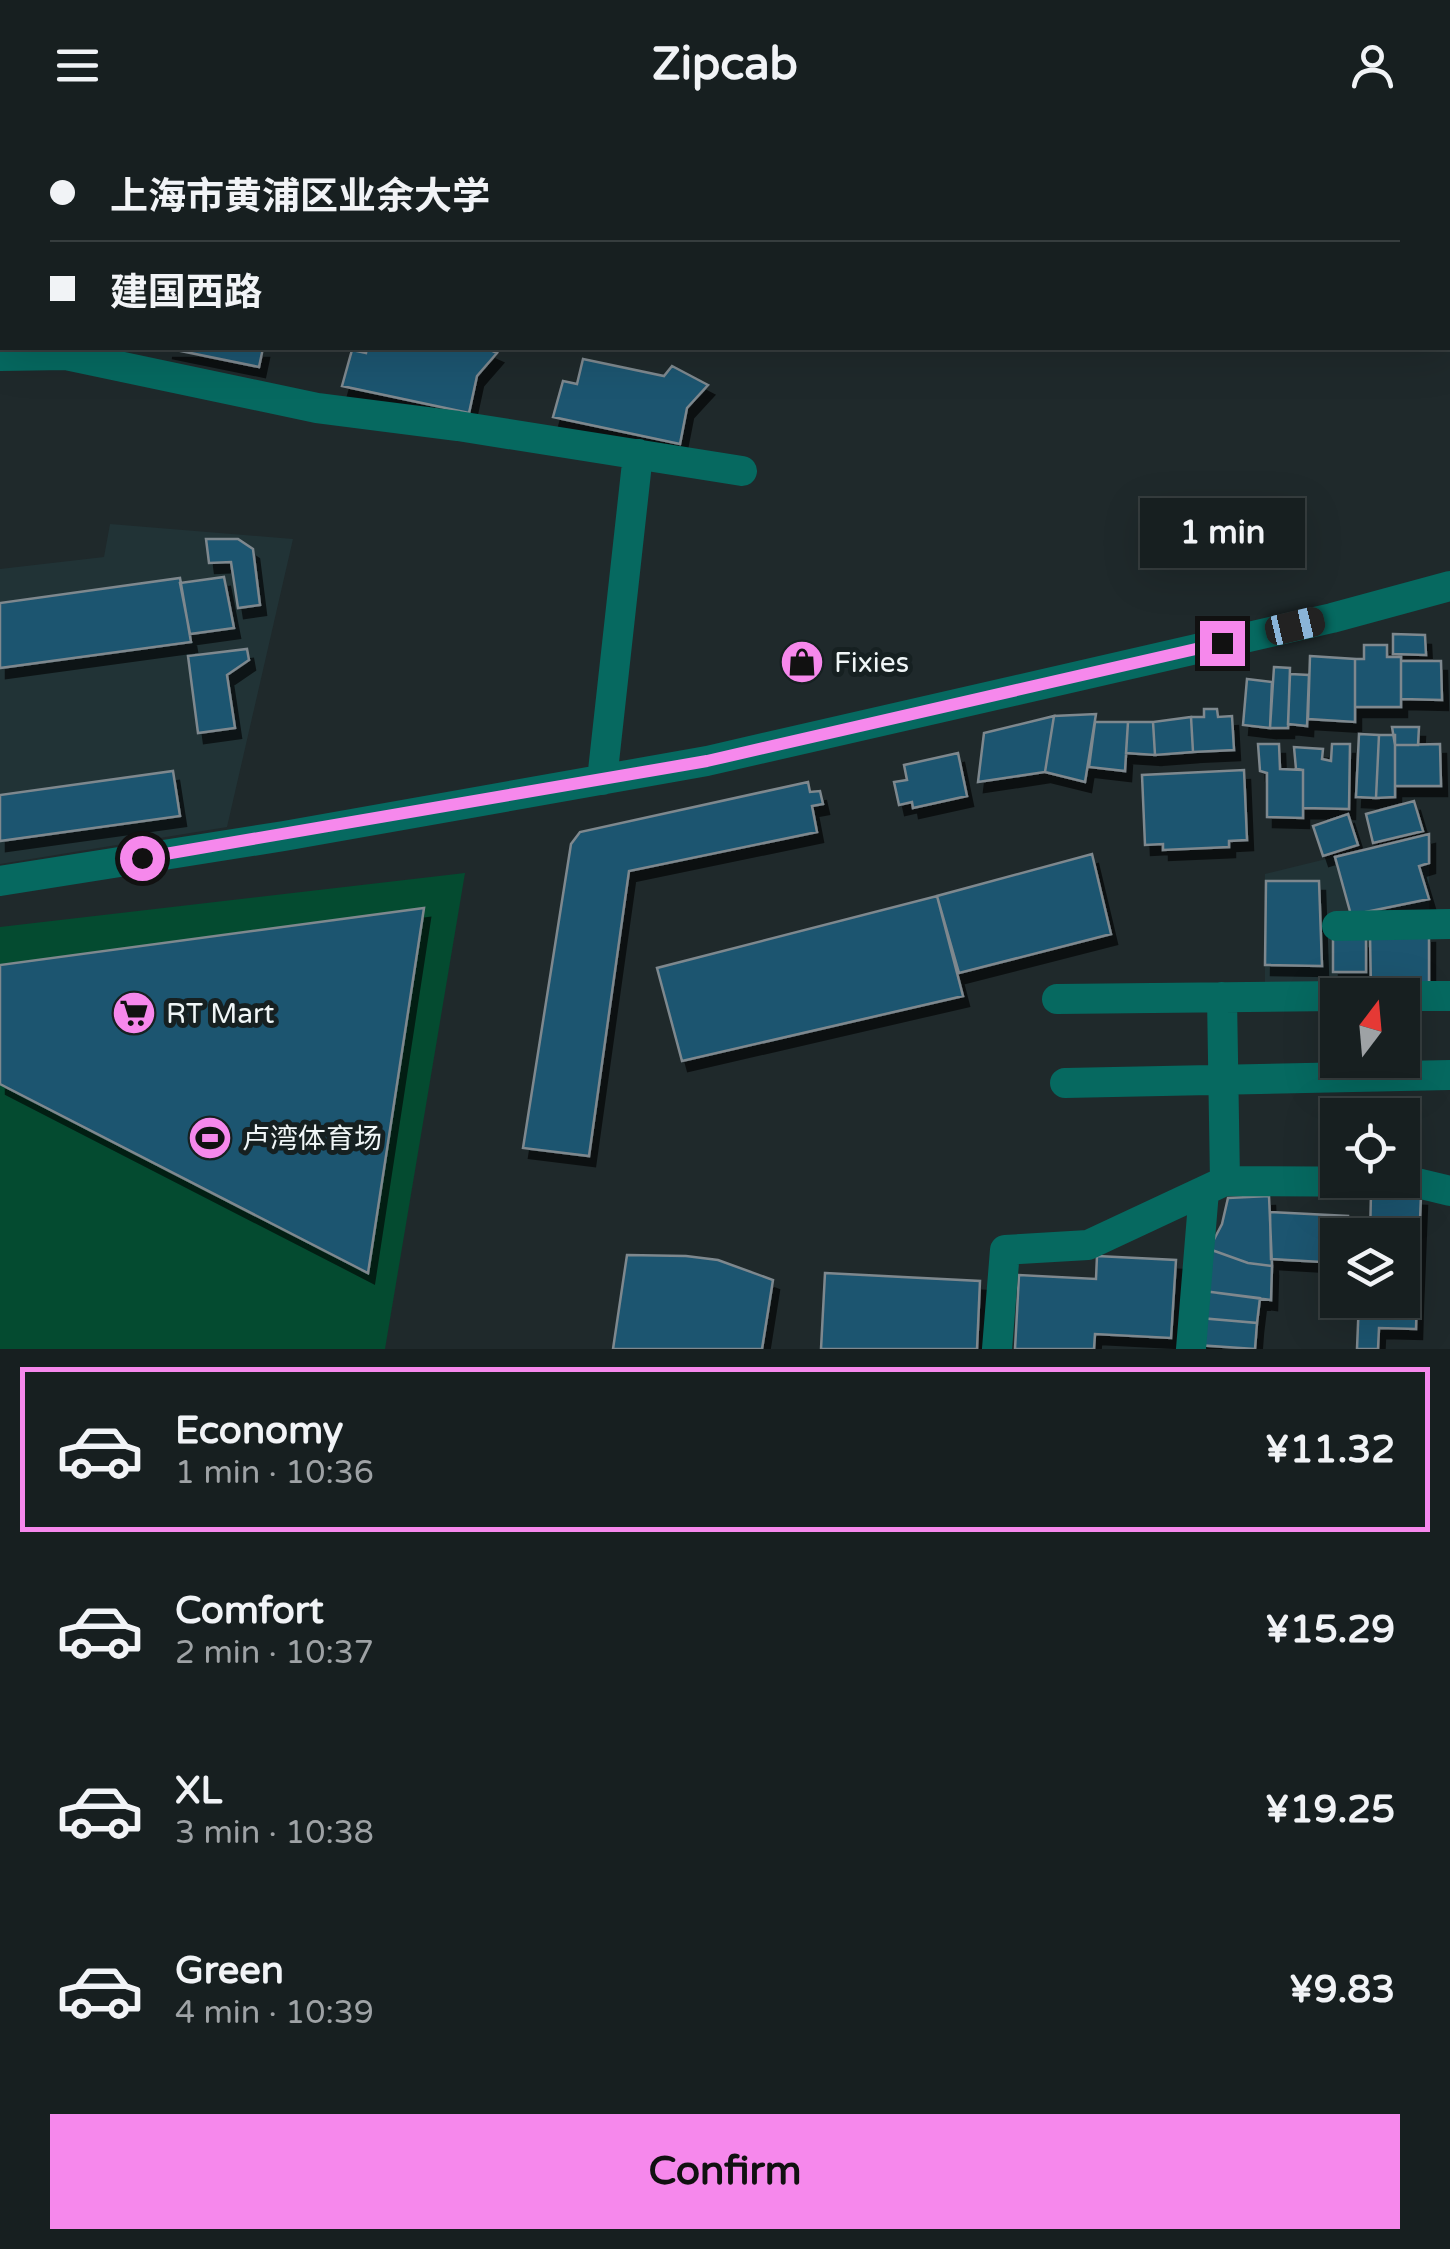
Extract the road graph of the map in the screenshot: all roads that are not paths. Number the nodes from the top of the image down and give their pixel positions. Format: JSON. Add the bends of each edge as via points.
{"nodes":[{"id":1,"x":0,"y":356,"type":"edge"},
{"id":2,"x":638,"y":454,"type":"junction"},
{"id":3,"x":742,"y":471,"type":"dead end"},
{"id":4,"x":1450,"y":586,"type":"edge"},
{"id":5,"x":602,"y":780,"type":"junction"},
{"id":6,"x":0,"y":881,"type":"edge"},
{"id":7,"x":1450,"y":924,"type":"edge"},
{"id":8,"x":1337,"y":926,"type":"dead end"},
{"id":9,"x":1320,"y":996,"type":"edge"},
{"id":10,"x":1420,"y":996,"type":"edge"},
{"id":11,"x":1450,"y":996,"type":"edge"},
{"id":12,"x":1222,"y":997,"type":"junction"},
{"id":13,"x":1057,"y":1000,"type":"dead end"},
{"id":14,"x":1450,"y":1075,"type":"edge"},
{"id":15,"x":1225,"y":1080,"type":"junction"},
{"id":16,"x":1065,"y":1084,"type":"dead end"},
{"id":17,"x":1214,"y":1186,"type":"junction"},
{"id":18,"x":1450,"y":1191,"type":"edge"},
{"id":19,"x":997,"y":1349,"type":"edge"},
{"id":20,"x":1190,"y":1349,"type":"edge"}],
"edges":[{"from":1,"to":2,"type":"street","via":[[66,355],[317,408]]},
{"from":2,"to":3,"type":"street"},
{"from":2,"to":5,"type":"street"},
{"from":4,"to":5,"type":"street"},
{"from":5,"to":6,"type":"street"},
{"from":7,"to":8,"type":"street"},
{"from":9,"to":12,"type":"street"},
{"from":10,"to":11,"type":"street"},
{"from":12,"to":13,"type":"street"},
{"from":12,"to":15,"type":"street"},
{"from":14,"to":15,"type":"street"},
{"from":15,"to":16,"type":"street"},
{"from":15,"to":17,"type":"street"},
{"from":17,"to":18,"type":"street","via":[[1413,1182]]},
{"from":17,"to":19,"type":"street","via":[[1088,1245],[1004,1250]]},
{"from":17,"to":20,"type":"street"}]}
